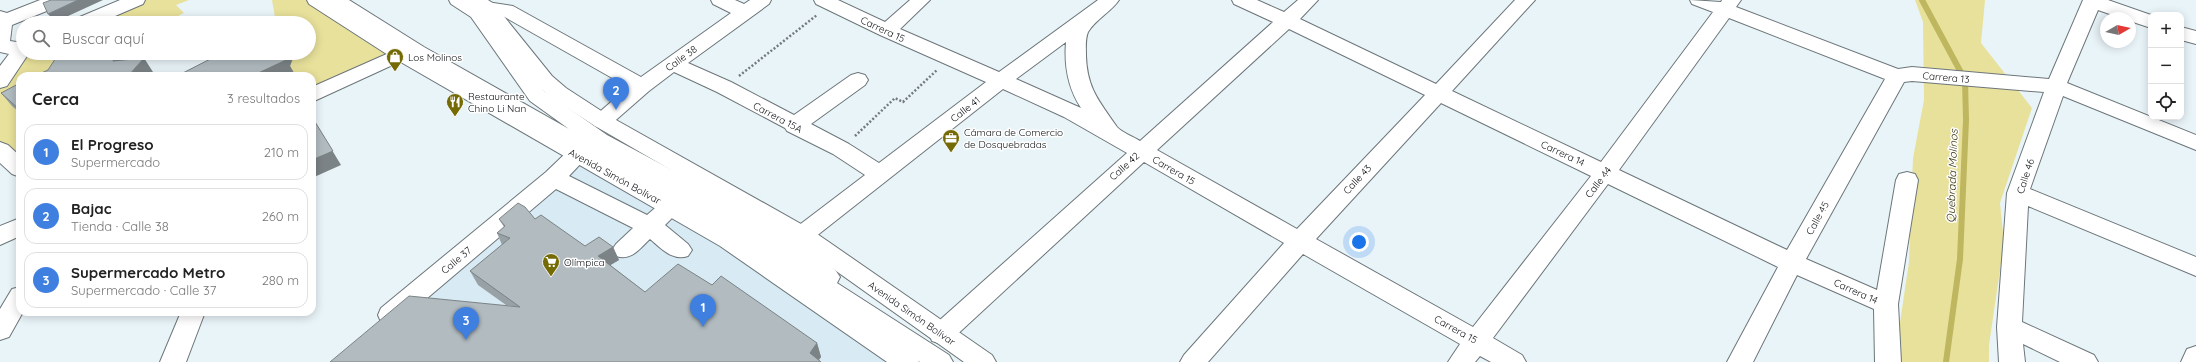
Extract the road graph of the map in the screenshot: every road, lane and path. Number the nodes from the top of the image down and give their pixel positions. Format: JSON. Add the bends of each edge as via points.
{"nodes":[{"id":1,"x":57,"y":0,"type":"edge"},
{"id":2,"x":136,"y":0,"type":"edge"},
{"id":3,"x":316,"y":0,"type":"edge"},
{"id":4,"x":336,"y":0,"type":"edge"},
{"id":5,"x":458,"y":0,"type":"edge"},
{"id":6,"x":720,"y":0,"type":"edge"},
{"id":7,"x":762,"y":0,"type":"edge"},
{"id":8,"x":921,"y":0,"type":"edge"},
{"id":9,"x":1241,"y":0,"type":"edge"},
{"id":10,"x":1309,"y":0,"type":"edge"},
{"id":11,"x":1526,"y":0,"type":"edge"},
{"id":12,"x":1699,"y":0,"type":"edge"},
{"id":13,"x":2092,"y":1,"type":"edge"},
{"id":14,"x":828,"y":2,"type":"edge"},
{"id":15,"x":481,"y":4,"type":"edge"},
{"id":16,"x":1105,"y":4,"type":"edge"},
{"id":17,"x":1728,"y":5,"type":"edge"},
{"id":18,"x":745,"y":12,"type":"junction"},
{"id":19,"x":101,"y":16,"type":"edge"},
{"id":20,"x":1,"y":20,"type":"edge"},
{"id":21,"x":1286,"y":20,"type":"junction"},
{"id":22,"x":2148,"y":21,"type":"edge"},
{"id":23,"x":887,"y":31,"type":"junction"},
{"id":24,"x":2184,"y":34,"type":"edge"},
{"id":25,"x":2196,"y":38,"type":"edge"},
{"id":26,"x":16,"y":48,"type":"edge"},
{"id":27,"x":16,"y":52,"type":"edge"},
{"id":28,"x":402,"y":54,"type":"junction"},
{"id":29,"x":0,"y":59,"type":"edge"},
{"id":30,"x":16,"y":59,"type":"edge"},
{"id":31,"x":949,"y":59,"type":"junction"},
{"id":32,"x":673,"y":64,"type":"junction"},
{"id":33,"x":1897,"y":76,"type":"junction"},
{"id":34,"x":858,"y":80,"type":"dead end"},
{"id":35,"x":1002,"y":80,"type":"junction"},
{"id":36,"x":0,"y":81,"type":"edge"},
{"id":37,"x":642,"y":86,"type":"junction"},
{"id":38,"x":2056,"y":86,"type":"junction"},
{"id":39,"x":724,"y":87,"type":"junction"},
{"id":40,"x":316,"y":93,"type":"edge"},
{"id":41,"x":1437,"y":94,"type":"junction"},
{"id":42,"x":602,"y":121,"type":"junction"},
{"id":43,"x":794,"y":126,"type":"junction"},
{"id":44,"x":1115,"y":134,"type":"junction"},
{"id":45,"x":2196,"y":143,"type":"edge"},
{"id":46,"x":841,"y":149,"type":"junction"},
{"id":47,"x":0,"y":150,"type":"edge"},
{"id":48,"x":1141,"y":151,"type":"junction"},
{"id":49,"x":577,"y":154,"type":"junction"},
{"id":50,"x":16,"y":165,"type":"edge"},
{"id":51,"x":1605,"y":173,"type":"junction"},
{"id":52,"x":881,"y":175,"type":"junction"},
{"id":53,"x":554,"y":178,"type":"junction"},
{"id":54,"x":1907,"y":180,"type":"dead end"},
{"id":55,"x":2018,"y":193,"type":"junction"},
{"id":56,"x":670,"y":207,"type":"junction"},
{"id":57,"x":651,"y":227,"type":"junction"},
{"id":58,"x":16,"y":228,"type":"edge"},
{"id":59,"x":802,"y":235,"type":"junction"},
{"id":60,"x":0,"y":236,"type":"edge"},
{"id":61,"x":1300,"y":241,"type":"junction"},
{"id":62,"x":624,"y":250,"type":"dead end"},
{"id":63,"x":680,"y":250,"type":"dead end"},
{"id":64,"x":1792,"y":263,"type":"junction"},
{"id":65,"x":2196,"y":268,"type":"edge"},
{"id":66,"x":16,"y":303,"type":"edge"},
{"id":67,"x":1886,"y":304,"type":"junction"},
{"id":68,"x":191,"y":316,"type":"edge"},
{"id":69,"x":878,"y":320,"type":"junction"},
{"id":70,"x":376,"y":326,"type":"edge"},
{"id":71,"x":2008,"y":327,"type":"junction"},
{"id":72,"x":0,"y":330,"type":"edge"},
{"id":73,"x":941,"y":334,"type":"junction"},
{"id":74,"x":1476,"y":340,"type":"junction"},
{"id":75,"x":2196,"y":356,"type":"edge"},
{"id":76,"x":173,"y":362,"type":"edge"},
{"id":77,"x":906,"y":362,"type":"edge"},
{"id":78,"x":940,"y":362,"type":"edge"},
{"id":79,"x":983,"y":362,"type":"edge"},
{"id":80,"x":1193,"y":362,"type":"edge"},
{"id":81,"x":1461,"y":362,"type":"edge"},
{"id":82,"x":1513,"y":362,"type":"edge"},
{"id":83,"x":1740,"y":362,"type":"edge"},
{"id":84,"x":1888,"y":362,"type":"edge"},
{"id":85,"x":2012,"y":362,"type":"edge"},
{"id":86,"x":2085,"y":362,"type":"edge"},
{"id":87,"x":2194,"y":362,"type":"edge"}],
"edges":[{"from":1,"to":20,"type":"street"},
{"from":2,"to":19,"type":"street"},
{"from":3,"to":28,"type":"street","name":"Avenida Simón Bolívar"},
{"from":4,"to":69,"type":"street","via":[[417,52],[777,257]]},
{"from":5,"to":69,"type":"street","via":[[478,13],[537,96],[599,140],[792,245]]},
{"from":6,"to":18,"type":"street"},
{"from":7,"to":18,"type":"street","name":"Calle 38"},
{"from":8,"to":23,"type":"street"},
{"from":9,"to":21,"type":"street","name":"Carrera 14"},
{"from":10,"to":21,"type":"street","name":"Calle 42"},
{"from":11,"to":41,"type":"street","name":"Calle 43"},
{"from":12,"to":17,"type":"street","name":"Carrera 13"},
{"from":13,"to":22,"type":"street"},
{"from":13,"to":38,"type":"street","name":"Calle 46"},
{"from":14,"to":23,"type":"street","name":"Carrera 15"},
{"from":14,"to":39,"type":"path"},
{"from":15,"to":37,"type":"street","via":[[506,10]]},
{"from":15,"to":42,"type":"street","name":"Avenida Simón Bolívar","via":[[545,81]]},
{"from":16,"to":35,"type":"street","name":"Calle 41"},
{"from":16,"to":44,"type":"street","via":[[1079,31],[1076,70],[1084,97],[1093,113]]},
{"from":17,"to":33,"type":"street","name":"Carrera 13"},
{"from":17,"to":51,"type":"street","name":"Calle 44"},
{"from":18,"to":32,"type":"street","name":"Calle 38"},
{"from":20,"to":26,"type":"street","via":[[0,46]]},
{"from":21,"to":41,"type":"street","name":"Carrera 14"},
{"from":21,"to":48,"type":"street","name":"Calle 42"},
{"from":23,"to":31,"type":"street","name":"Carrera 15"},
{"from":24,"to":25,"type":"street"},
{"from":27,"to":29,"type":"street"},
{"from":28,"to":40,"type":"street"},
{"from":28,"to":49,"type":"street","name":"Avenida Simón Bolívar"},
{"from":30,"to":36,"type":"street"},
{"from":31,"to":35,"type":"street","name":"Carrera 15"},
{"from":31,"to":46,"type":"path","via":[[903,102],[895,98]]},
{"from":32,"to":37,"type":"street","name":"Calle 38"},
{"from":32,"to":39,"type":"street","name":"Carrera 15A"},
{"from":33,"to":38,"type":"street","name":"Carrera 13","via":[[1912,74]]},
{"from":33,"to":64,"type":"street","name":"Calle 45"},
{"from":34,"to":43,"type":"street"},
{"from":35,"to":44,"type":"street","name":"Carrera 15"},
{"from":35,"to":52,"type":"street","name":"Calle 41"},
{"from":37,"to":42,"type":"street","name":"Calle 38"},
{"from":38,"to":45,"type":"street","name":"Carrera 13"},
{"from":38,"to":55,"type":"street","name":"Calle 46"},
{"from":39,"to":43,"type":"street","name":"Carrera 15A"},
{"from":41,"to":51,"type":"street","name":"Carrera 14"},
{"from":41,"to":61,"type":"street","name":"Calle 43"},
{"from":42,"to":59,"type":"street","name":"Avenida Simón Bolívar"},
{"from":43,"to":46,"type":"street","name":"Carrera 15A"},
{"from":44,"to":48,"type":"street","name":"Carrera 15"},
{"from":46,"to":52,"type":"street","name":"Carrera 15A"},
{"from":47,"to":50,"type":"street"},
{"from":48,"to":61,"type":"street","name":"Carrera 15"},
{"from":48,"to":73,"type":"street","name":"Calle 42"},
{"from":49,"to":53,"type":"street","name":"Calle 37"},
{"from":49,"to":56,"type":"street","name":"Avenida Simón Bolívar"},
{"from":51,"to":64,"type":"street","name":"Carrera 14"},
{"from":51,"to":74,"type":"street","name":"Calle 44"},
{"from":52,"to":59,"type":"street","name":"Calle 41"},
{"from":53,"to":57,"type":"street"},
{"from":53,"to":70,"type":"street","name":"Calle 37"},
{"from":54,"to":67,"type":"street"},
{"from":55,"to":65,"type":"street"},
{"from":55,"to":71,"type":"street","name":"Calle 46"},
{"from":56,"to":57,"type":"street"},
{"from":56,"to":77,"type":"street","name":"Avenida Simón Bolívar","via":[[734,244]]},
{"from":57,"to":62,"type":"street"},
{"from":57,"to":63,"type":"street"},
{"from":58,"to":60,"type":"street"},
{"from":59,"to":73,"type":"street","name":"Avenida Simón Bolívar"},
{"from":61,"to":74,"type":"street","name":"Carrera 15"},
{"from":61,"to":80,"type":"street","name":"Calle 43"},
{"from":64,"to":67,"type":"street","name":"Carrera 14"},
{"from":64,"to":83,"type":"street","name":"Calle 45"},
{"from":66,"to":72,"type":"street"},
{"from":67,"to":84,"type":"street"},
{"from":68,"to":76,"type":"street"},
{"from":69,"to":78,"type":"street"},
{"from":71,"to":85,"type":"street","name":"Calle 46"},
{"from":71,"to":86,"type":"street"},
{"from":73,"to":79,"type":"street","name":"Avenida Simón Bolívar"},
{"from":74,"to":81,"type":"street","name":"Calle 44"},
{"from":74,"to":82,"type":"street","name":"Carrera 15"},
{"from":75,"to":87,"type":"street"}]}
